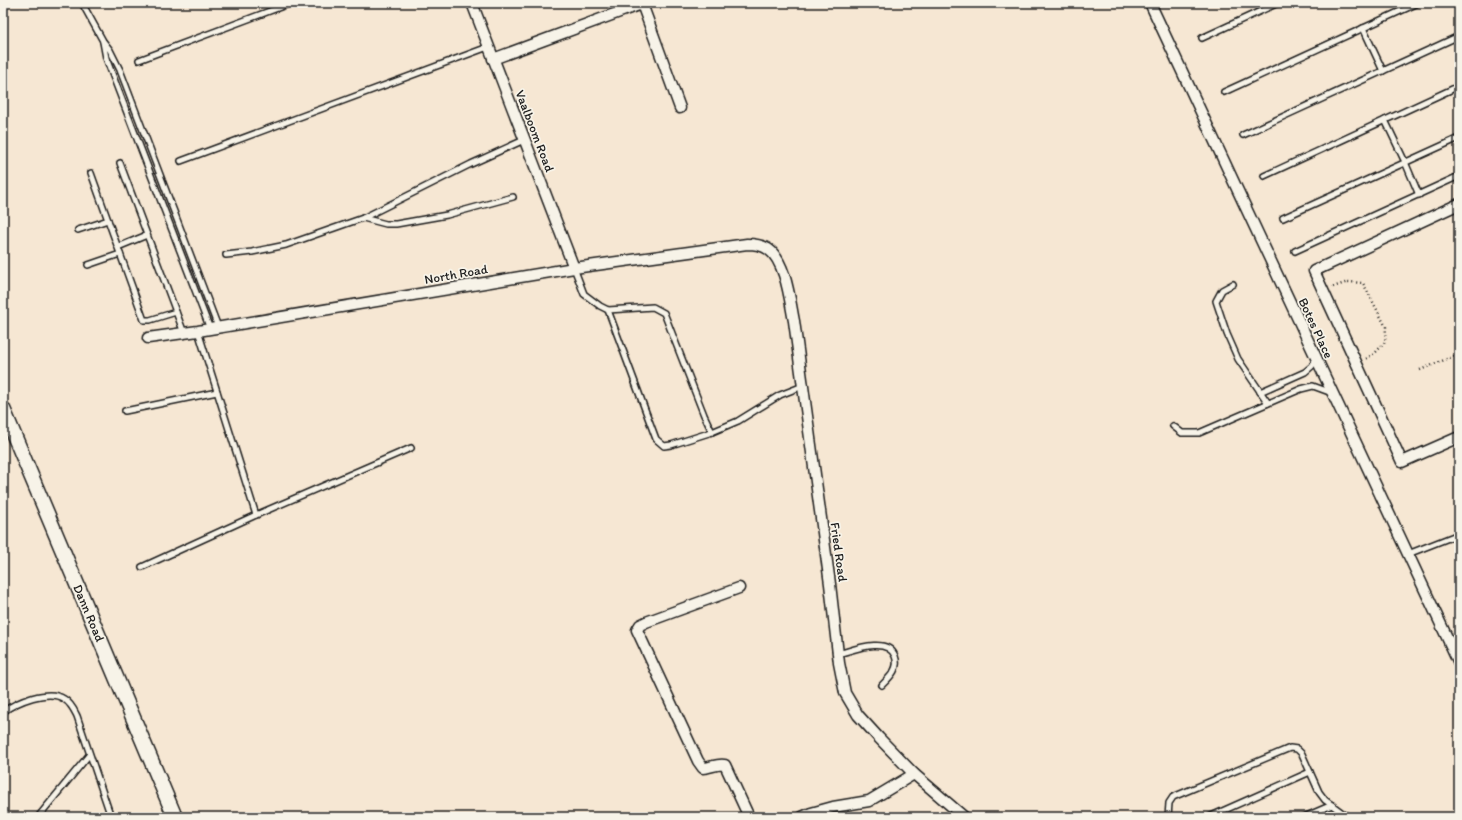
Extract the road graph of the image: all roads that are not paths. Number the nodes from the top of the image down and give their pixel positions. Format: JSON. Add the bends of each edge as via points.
{"nodes":[{"id":1,"x":82,"y":3,"type":"edge"},
{"id":2,"x":291,"y":3,"type":"edge"},
{"id":3,"x":472,"y":3,"type":"edge"},
{"id":4,"x":1150,"y":3,"type":"edge"},
{"id":5,"x":1278,"y":3,"type":"edge"},
{"id":6,"x":1418,"y":3,"type":"edge"},
{"id":7,"x":643,"y":4,"type":"edge"},
{"id":8,"x":1363,"y":28,"type":"junction"},
{"id":9,"x":1459,"y":36,"type":"edge"},
{"id":10,"x":1202,"y":38,"type":"dead end"},
{"id":11,"x":103,"y":41,"type":"junction"},
{"id":12,"x":488,"y":47,"type":"junction"},
{"id":13,"x":493,"y":59,"type":"junction"},
{"id":14,"x":139,"y":60,"type":"dead end"},
{"id":15,"x":1383,"y":71,"type":"junction"},
{"id":16,"x":1459,"y":86,"type":"edge"},
{"id":17,"x":1224,"y":92,"type":"dead end"},
{"id":18,"x":680,"y":108,"type":"dead end"},
{"id":19,"x":1386,"y":120,"type":"junction"},
{"id":20,"x":1243,"y":135,"type":"dead end"},
{"id":21,"x":1459,"y":138,"type":"edge"},
{"id":22,"x":524,"y":140,"type":"junction"},
{"id":23,"x":181,"y":161,"type":"dead end"},
{"id":24,"x":1405,"y":162,"type":"junction"},
{"id":25,"x":120,"y":163,"type":"dead end"},
{"id":26,"x":91,"y":173,"type":"dead end"},
{"id":27,"x":1264,"y":176,"type":"dead end"},
{"id":28,"x":1459,"y":176,"type":"edge"},
{"id":29,"x":1418,"y":195,"type":"junction"},
{"id":30,"x":513,"y":197,"type":"dead end"},
{"id":31,"x":1459,"y":204,"type":"edge"},
{"id":32,"x":363,"y":218,"type":"junction"},
{"id":33,"x":1283,"y":218,"type":"dead end"},
{"id":34,"x":108,"y":220,"type":"junction"},
{"id":35,"x":78,"y":230,"type":"dead end"},
{"id":36,"x":147,"y":235,"type":"junction"},
{"id":37,"x":118,"y":247,"type":"junction"},
{"id":38,"x":768,"y":249,"type":"joint"},
{"id":39,"x":1295,"y":251,"type":"dead end"},
{"id":40,"x":120,"y":254,"type":"junction"},
{"id":41,"x":226,"y":255,"type":"dead end"},
{"id":42,"x":88,"y":265,"type":"dead end"},
{"id":43,"x":574,"y":268,"type":"junction"},
{"id":44,"x":1233,"y":284,"type":"dead end"},
{"id":45,"x":608,"y":310,"type":"junction"},
{"id":46,"x":176,"y":312,"type":"junction"},
{"id":47,"x":214,"y":328,"type":"junction"},
{"id":48,"x":198,"y":331,"type":"junction"},
{"id":49,"x":184,"y":333,"type":"junction"},
{"id":50,"x":148,"y":338,"type":"dead end"},
{"id":51,"x":1316,"y":358,"type":"junction"},
{"id":52,"x":803,"y":386,"type":"junction"},
{"id":53,"x":217,"y":392,"type":"junction"},
{"id":54,"x":1260,"y":392,"type":"junction"},
{"id":55,"x":1333,"y":393,"type":"junction"},
{"id":56,"x":1268,"y":403,"type":"junction"},
{"id":57,"x":3,"y":409,"type":"edge"},
{"id":58,"x":125,"y":411,"type":"dead end"},
{"id":59,"x":1173,"y":426,"type":"dead end"},
{"id":60,"x":712,"y":432,"type":"junction"},
{"id":61,"x":1459,"y":437,"type":"edge"},
{"id":62,"x":411,"y":448,"type":"dead end"},
{"id":63,"x":256,"y":515,"type":"junction"},
{"id":64,"x":1459,"y":534,"type":"edge"},
{"id":65,"x":1408,"y":554,"type":"junction"},
{"id":66,"x":142,"y":567,"type":"dead end"},
{"id":67,"x":739,"y":588,"type":"dead end"},
{"id":68,"x":838,"y":654,"type":"junction"},
{"id":69,"x":1459,"y":663,"type":"edge"},
{"id":70,"x":882,"y":685,"type":"dead end"},
{"id":71,"x":3,"y":712,"type":"edge"},
{"id":72,"x":89,"y":755,"type":"junction"},
{"id":73,"x":1310,"y":772,"type":"junction"},
{"id":74,"x":914,"y":774,"type":"junction"},
{"id":75,"x":1332,"y":805,"type":"junction"},
{"id":76,"x":38,"y":817,"type":"edge"},
{"id":77,"x":111,"y":817,"type":"edge"},
{"id":78,"x":175,"y":817,"type":"edge"},
{"id":79,"x":748,"y":817,"type":"edge"},
{"id":80,"x":802,"y":817,"type":"edge"},
{"id":81,"x":964,"y":817,"type":"edge"},
{"id":82,"x":1168,"y":817,"type":"edge"},
{"id":83,"x":1209,"y":817,"type":"edge"},
{"id":84,"x":1304,"y":817,"type":"edge"},
{"id":85,"x":1348,"y":817,"type":"edge"}],
"edges":[{"from":1,"to":11,"type":"lane"},
{"from":2,"to":14,"type":"lane"},
{"from":3,"to":12,"type":"street","name":"Vaalboom Road"},
{"from":4,"to":51,"type":"street","name":"Botes Place"},
{"from":5,"to":10,"type":"lane"},
{"from":6,"to":8,"type":"lane"},
{"from":7,"to":13,"type":"street"},
{"from":7,"to":18,"type":"street"},
{"from":8,"to":15,"type":"lane"},
{"from":8,"to":17,"type":"lane"},
{"from":9,"to":15,"type":"lane"},
{"from":11,"to":47,"type":"lane","via":[[106,58]]},
{"from":11,"to":47,"type":"lane","via":[[120,70]]},
{"from":12,"to":13,"type":"street","name":"Vaalboom Road"},
{"from":12,"to":23,"type":"lane"},
{"from":13,"to":22,"type":"street","name":"Vaalboom Road"},
{"from":15,"to":20,"type":"lane"},
{"from":16,"to":19,"type":"lane"},
{"from":19,"to":24,"type":"lane"},
{"from":19,"to":27,"type":"lane"},
{"from":21,"to":24,"type":"lane"},
{"from":22,"to":32,"type":"lane"},
{"from":22,"to":43,"type":"street","name":"Vaalboom Road"},
{"from":24,"to":29,"type":"lane"},
{"from":24,"to":33,"type":"lane"},
{"from":25,"to":36,"type":"lane"},
{"from":26,"to":34,"type":"lane"},
{"from":28,"to":29,"type":"lane"},
{"from":29,"to":39,"type":"lane"},
{"from":30,"to":32,"type":"lane","via":[[447,215],[396,224]]},
{"from":31,"to":61,"type":"street","via":[[1314,271],[1402,462]]},
{"from":32,"to":41,"type":"lane","via":[[286,245]]},
{"from":34,"to":35,"type":"lane"},
{"from":34,"to":37,"type":"lane"},
{"from":36,"to":37,"type":"lane"},
{"from":36,"to":46,"type":"lane"},
{"from":37,"to":40,"type":"lane"},
{"from":38,"to":43,"type":"street","name":"North Road","via":[[747,244]]},
{"from":38,"to":52,"type":"street","name":"Fried Road","via":[[778,261],[786,282]]},
{"from":40,"to":42,"type":"lane"},
{"from":40,"to":46,"type":"lane","via":[[144,320]]},
{"from":43,"to":45,"type":"lane","via":[[584,294]]},
{"from":43,"to":47,"type":"street","name":"North Road"},
{"from":44,"to":54,"type":"lane","via":[[1222,290],[1216,301],[1238,359]]},
{"from":45,"to":60,"type":"lane","via":[[653,307],[664,313]]},
{"from":45,"to":60,"type":"lane","via":[[656,439],[664,446],[671,446]]},
{"from":46,"to":49,"type":"lane"},
{"from":47,"to":48,"type":"street","name":"North Road"},
{"from":48,"to":49,"type":"street","name":"North Road"},
{"from":48,"to":53,"type":"lane"},
{"from":49,"to":50,"type":"street","name":"North Road"},
{"from":51,"to":54,"type":"lane","via":[[1305,372]]},
{"from":51,"to":55,"type":"street","name":"Botes Place"},
{"from":52,"to":60,"type":"lane","via":[[780,395],[738,421]]},
{"from":52,"to":68,"type":"street","name":"Fried Road"},
{"from":53,"to":58,"type":"lane"},
{"from":53,"to":63,"type":"lane"},
{"from":54,"to":56,"type":"lane"},
{"from":55,"to":56,"type":"lane","via":[[1313,386]]},
{"from":55,"to":65,"type":"street","name":"Botes Place"},
{"from":56,"to":59,"type":"lane","via":[[1199,433],[1182,433]]},
{"from":57,"to":78,"type":"main road","name":"Dann Road"},
{"from":62,"to":63,"type":"lane"},
{"from":63,"to":66,"type":"lane"},
{"from":64,"to":65,"type":"lane"},
{"from":65,"to":69,"type":"street","name":"Botes Place"},
{"from":67,"to":79,"type":"street","via":[[646,622],[637,630],[698,761],[703,768],[721,764],[725,766]]},
{"from":68,"to":70,"type":"lane","via":[[883,645],[889,648],[896,658],[896,666]]},
{"from":68,"to":74,"type":"street","name":"Fried Road","via":[[845,693],[855,709]]},
{"from":71,"to":72,"type":"lane","via":[[22,701],[40,696],[54,695],[64,698],[73,708]]},
{"from":72,"to":76,"type":"lane"},
{"from":72,"to":77,"type":"lane"},
{"from":73,"to":75,"type":"lane","via":[[1319,792]]},
{"from":73,"to":82,"type":"lane","via":[[1302,754],[1297,749],[1290,748],[1173,797],[1169,802]]},
{"from":73,"to":83,"type":"lane"},
{"from":74,"to":80,"type":"street","via":[[869,800],[833,807]]},
{"from":74,"to":81,"type":"street","name":"Fried Road"},
{"from":75,"to":84,"type":"lane"},
{"from":75,"to":85,"type":"lane"}]}
